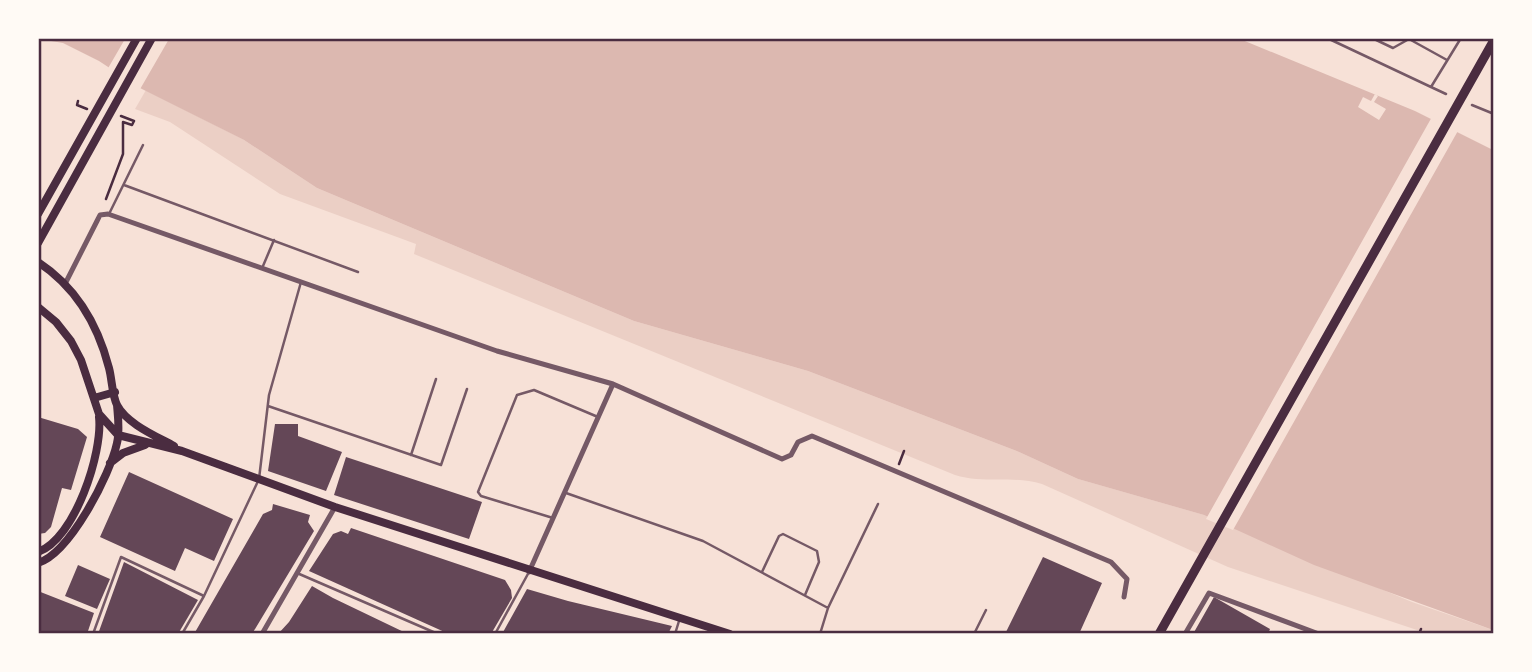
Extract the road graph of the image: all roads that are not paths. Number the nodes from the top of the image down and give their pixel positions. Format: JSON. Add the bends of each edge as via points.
{"nodes":[{"id":1,"x":137,"y":38,"type":"edge"},
{"id":2,"x":152,"y":38,"type":"edge"},
{"id":3,"x":1328,"y":38,"type":"edge"},
{"id":4,"x":1372,"y":38,"type":"edge"},
{"id":5,"x":1461,"y":38,"type":"edge"},
{"id":6,"x":1493,"y":40,"type":"edge"},
{"id":7,"x":1447,"y":60,"type":"junction"},
{"id":8,"x":1431,"y":87,"type":"junction"},
{"id":9,"x":1446,"y":94,"type":"dead end"},
{"id":10,"x":1472,"y":105,"type":"dead end"},
{"id":11,"x":1493,"y":114,"type":"edge"},
{"id":12,"x":143,"y":145,"type":"dead end"},
{"id":13,"x":124,"y":186,"type":"junction"},
{"id":14,"x":38,"y":214,"type":"edge"},
{"id":15,"x":108,"y":214,"type":"junction"},
{"id":16,"x":274,"y":240,"type":"junction"},
{"id":17,"x":38,"y":243,"type":"edge"},
{"id":18,"x":38,"y":262,"type":"edge"},
{"id":19,"x":263,"y":268,"type":"junction"},
{"id":20,"x":358,"y":272,"type":"dead end"},
{"id":21,"x":300,"y":282,"type":"junction"},
{"id":22,"x":65,"y":284,"type":"junction"},
{"id":23,"x":38,"y":307,"type":"edge"},
{"id":24,"x":436,"y":379,"type":"dead end"},
{"id":25,"x":613,"y":384,"type":"junction"},
{"id":26,"x":467,"y":389,"type":"dead end"},
{"id":27,"x":115,"y":392,"type":"junction"},
{"id":28,"x":94,"y":398,"type":"junction"},
{"id":29,"x":117,"y":405,"type":"junction"},
{"id":30,"x":268,"y":405,"type":"junction"},
{"id":31,"x":99,"y":414,"type":"junction"},
{"id":32,"x":598,"y":417,"type":"junction"},
{"id":33,"x":118,"y":435,"type":"junction"},
{"id":34,"x":153,"y":444,"type":"junction"},
{"id":35,"x":182,"y":451,"type":"junction"},
{"id":36,"x":411,"y":454,"type":"junction"},
{"id":37,"x":108,"y":465,"type":"junction"},
{"id":38,"x":259,"y":480,"type":"junction"},
{"id":39,"x":565,"y":493,"type":"junction"},
{"id":40,"x":878,"y":504,"type":"dead end"},
{"id":41,"x":335,"y":507,"type":"junction"},
{"id":42,"x":553,"y":518,"type":"junction"},
{"id":43,"x":38,"y":552,"type":"edge"},
{"id":44,"x":38,"y":563,"type":"edge"},
{"id":45,"x":529,"y":572,"type":"junction"},
{"id":46,"x":762,"y":572,"type":"junction"},
{"id":47,"x":297,"y":573,"type":"junction"},
{"id":48,"x":805,"y":595,"type":"junction"},
{"id":49,"x":204,"y":596,"type":"junction"},
{"id":50,"x":1124,"y":597,"type":"dead end"},
{"id":51,"x":828,"y":608,"type":"junction"},
{"id":52,"x":986,"y":610,"type":"dead end"},
{"id":53,"x":681,"y":618,"type":"junction"},
{"id":54,"x":93,"y":634,"type":"edge"},
{"id":55,"x":182,"y":634,"type":"edge"},
{"id":56,"x":262,"y":634,"type":"edge"},
{"id":57,"x":438,"y":634,"type":"edge"},
{"id":58,"x":495,"y":634,"type":"edge"},
{"id":59,"x":675,"y":634,"type":"edge"},
{"id":60,"x":730,"y":634,"type":"edge"},
{"id":61,"x":820,"y":634,"type":"edge"},
{"id":62,"x":974,"y":634,"type":"edge"},
{"id":63,"x":1159,"y":634,"type":"edge"},
{"id":64,"x":1185,"y":634,"type":"edge"},
{"id":65,"x":1319,"y":634,"type":"edge"}],
"edges":[{"from":1,"to":14,"type":"main road"},
{"from":2,"to":17,"type":"main road"},
{"from":3,"to":8,"type":"lane"},
{"from":4,"to":7,"type":"lane","via":[[1393,48],[1409,39]]},
{"from":5,"to":7,"type":"lane"},
{"from":6,"to":63,"type":"main road"},
{"from":7,"to":8,"type":"lane"},
{"from":8,"to":9,"type":"lane"},
{"from":10,"to":11,"type":"lane"},
{"from":12,"to":13,"type":"lane"},
{"from":13,"to":15,"type":"lane"},
{"from":13,"to":16,"type":"lane"},
{"from":15,"to":19,"type":"street"},
{"from":15,"to":22,"type":"street","via":[[100,215]]},
{"from":16,"to":19,"type":"lane"},
{"from":16,"to":20,"type":"lane"},
{"from":18,"to":22,"type":"main road"},
{"from":19,"to":21,"type":"street"},
{"from":21,"to":25,"type":"street","via":[[497,351]]},
{"from":21,"to":30,"type":"lane"},
{"from":22,"to":27,"type":"main road","via":[[92,320]]},
{"from":23,"to":28,"type":"main road","via":[[71,341]]},
{"from":24,"to":36,"type":"lane"},
{"from":25,"to":32,"type":"street"},
{"from":25,"to":50,"type":"street","via":[[782,458],[812,436],[897,470],[1111,562],[1127,579]]},
{"from":26,"to":36,"type":"lane","via":[[441,465]]},
{"from":27,"to":28,"type":"main road"},
{"from":27,"to":29,"type":"main road"},
{"from":28,"to":31,"type":"main road"},
{"from":29,"to":33,"type":"main road"},
{"from":29,"to":35,"type":"main road","via":[[131,420]]},
{"from":30,"to":36,"type":"lane"},
{"from":30,"to":38,"type":"lane"},
{"from":31,"to":33,"type":"main road"},
{"from":31,"to":43,"type":"main road","via":[[98,455],[76,507],[57,541]]},
{"from":32,"to":39,"type":"street"},
{"from":32,"to":42,"type":"lane","via":[[534,390],[517,394],[478,488],[481,496]]},
{"from":33,"to":34,"type":"main road"},
{"from":33,"to":37,"type":"main road"},
{"from":34,"to":35,"type":"main road"},
{"from":34,"to":37,"type":"main road","via":[[135,446]]},
{"from":35,"to":38,"type":"main road"},
{"from":37,"to":44,"type":"main road","via":[[70,540]]},
{"from":38,"to":41,"type":"main road"},
{"from":38,"to":49,"type":"lane"},
{"from":39,"to":42,"type":"street"},
{"from":39,"to":46,"type":"lane","via":[[703,541]]},
{"from":40,"to":51,"type":"lane"},
{"from":41,"to":45,"type":"main road"},
{"from":41,"to":47,"type":"street"},
{"from":42,"to":45,"type":"street"},
{"from":45,"to":53,"type":"main road"},
{"from":45,"to":58,"type":"lane"},
{"from":46,"to":48,"type":"lane"},
{"from":46,"to":48,"type":"lane","via":[[783,534],[817,551],[819,562]]},
{"from":47,"to":56,"type":"street"},
{"from":47,"to":57,"type":"lane"},
{"from":48,"to":51,"type":"lane"},
{"from":49,"to":54,"type":"lane","via":[[121,557]]},
{"from":49,"to":55,"type":"lane"},
{"from":51,"to":61,"type":"lane"},
{"from":52,"to":62,"type":"lane"},
{"from":53,"to":59,"type":"lane"},
{"from":53,"to":60,"type":"main road"},
{"from":64,"to":65,"type":"street","via":[[1209,593]]}]}
